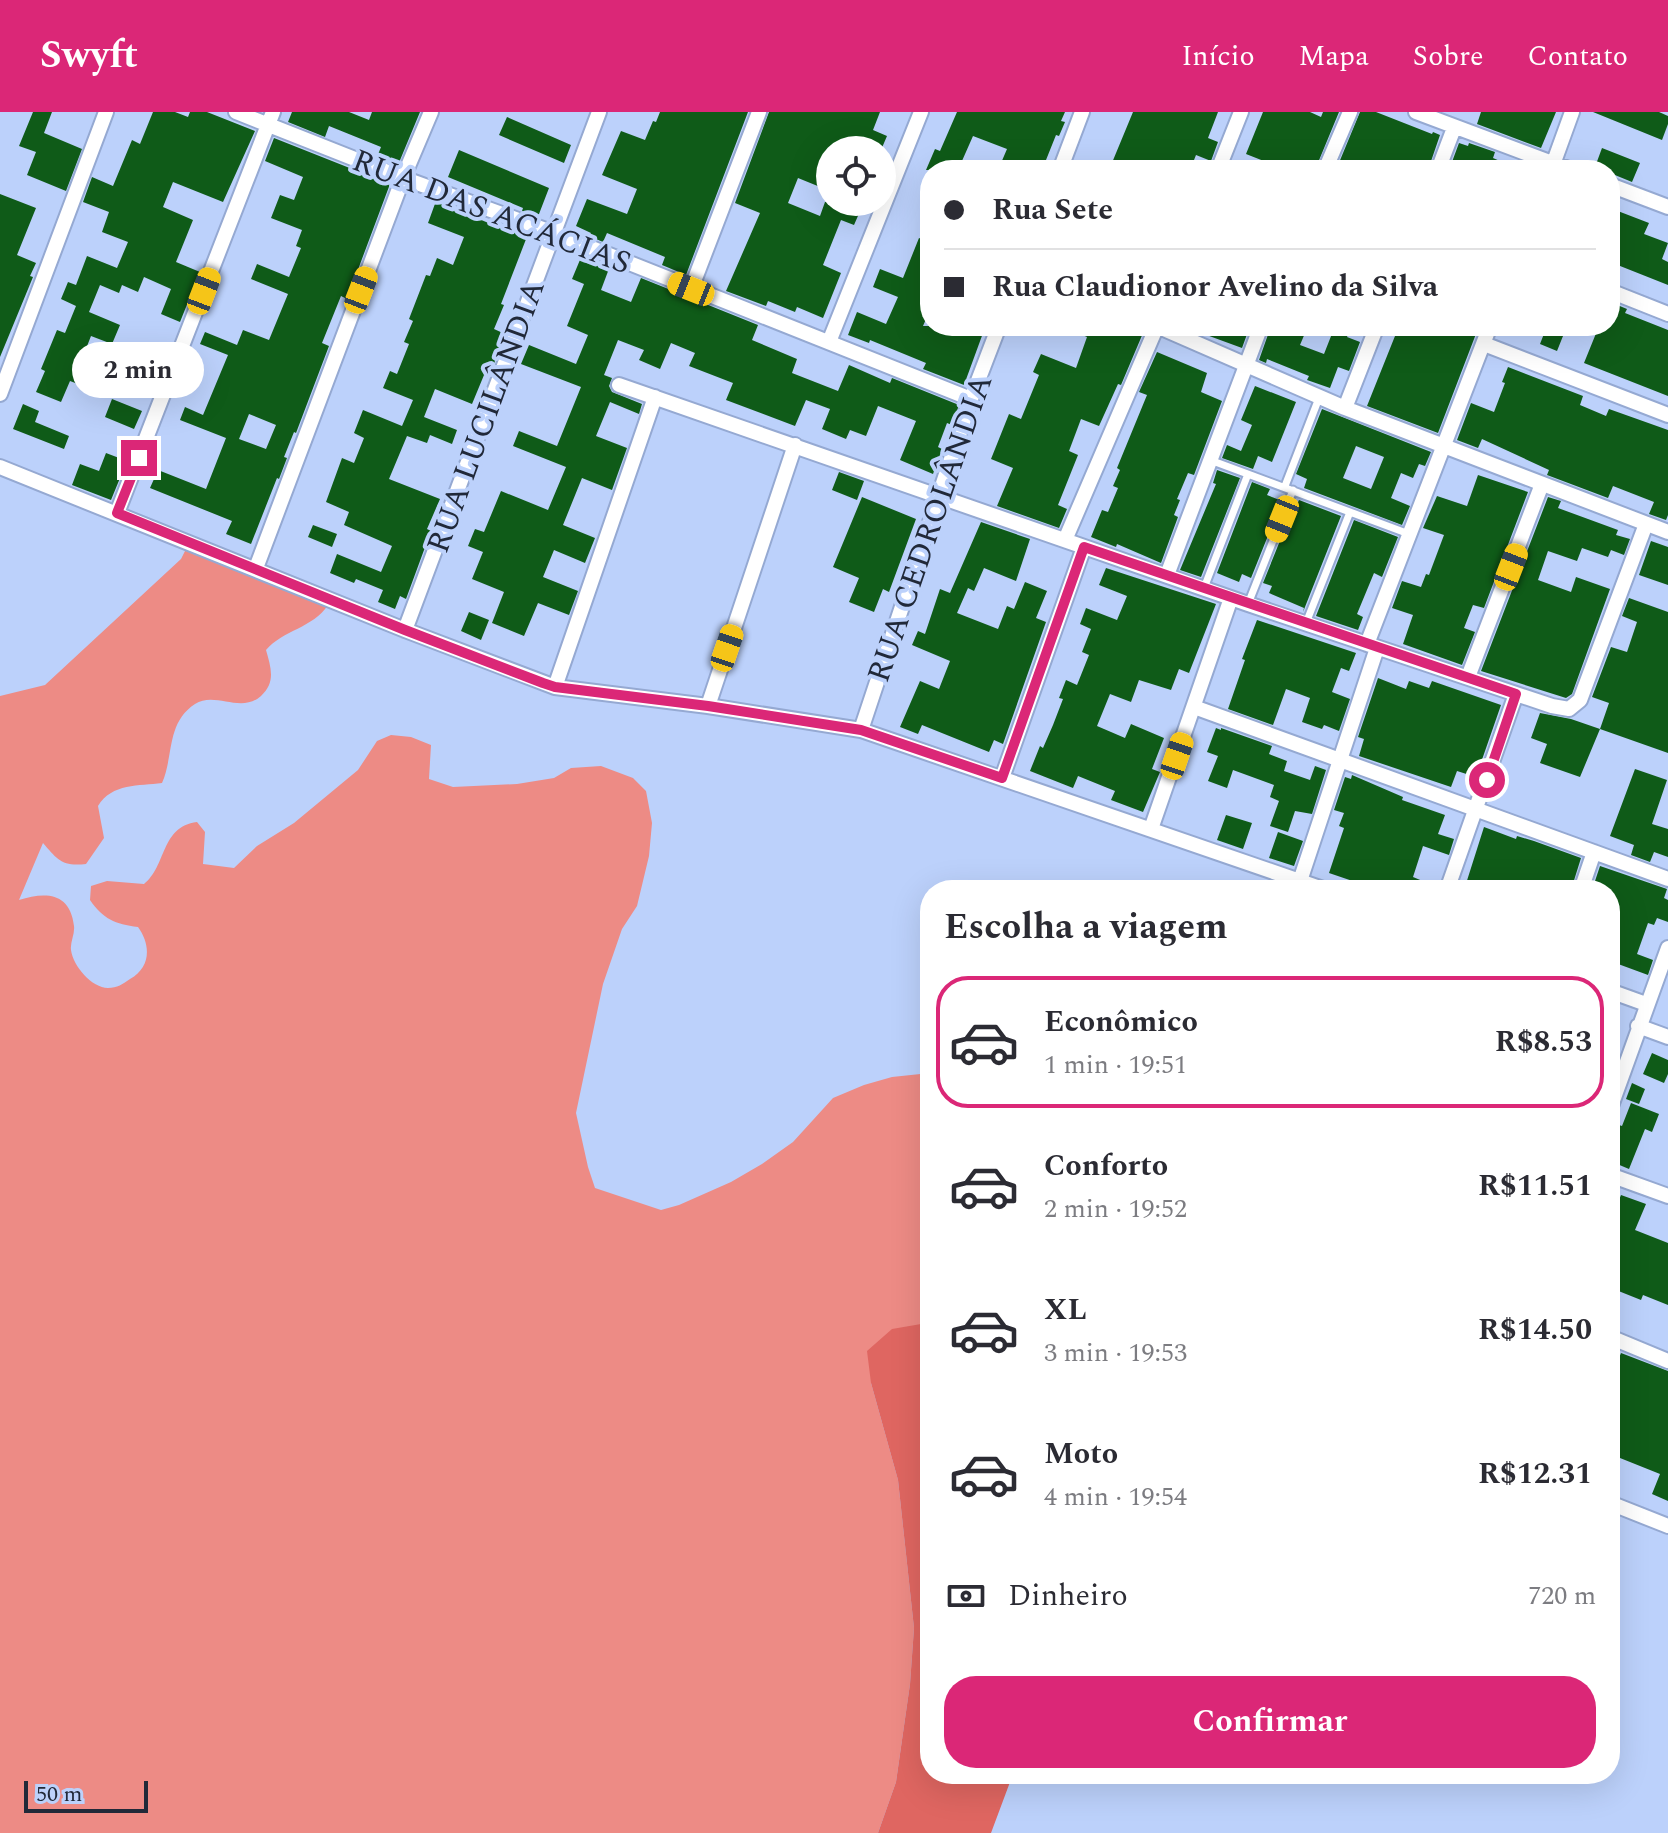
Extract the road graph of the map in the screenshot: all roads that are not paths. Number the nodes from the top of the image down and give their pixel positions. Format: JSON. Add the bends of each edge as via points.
{"nodes":[{"id":1,"x":106,"y":112,"type":"edge"},
{"id":2,"x":236,"y":112,"type":"edge"},
{"id":3,"x":431,"y":112,"type":"edge"},
{"id":4,"x":599,"y":112,"type":"edge"},
{"id":5,"x":759,"y":112,"type":"edge"},
{"id":6,"x":921,"y":112,"type":"edge"},
{"id":7,"x":1082,"y":112,"type":"edge"},
{"id":8,"x":1241,"y":112,"type":"edge"},
{"id":9,"x":1350,"y":112,"type":"edge"},
{"id":10,"x":1416,"y":112,"type":"edge"},
{"id":11,"x":1572,"y":112,"type":"edge"},
{"id":12,"x":271,"y":118,"type":"edge"},
{"id":13,"x":1454,"y":128,"type":"junction"},
{"id":14,"x":1064,"y":160,"type":"edge"},
{"id":15,"x":1222,"y":160,"type":"edge"},
{"id":16,"x":1329,"y":160,"type":"edge"},
{"id":17,"x":1442,"y":160,"type":"edge"},
{"id":18,"x":1534,"y":160,"type":"edge"},
{"id":19,"x":1555,"y":160,"type":"edge"},
{"id":20,"x":403,"y":178,"type":"junction"},
{"id":21,"x":1620,"y":189,"type":"edge"},
{"id":22,"x":1668,"y":207,"type":"edge"},
{"id":23,"x":554,"y":233,"type":"junction"},
{"id":24,"x":691,"y":289,"type":"junction"},
{"id":25,"x":1620,"y":295,"type":"edge"},
{"id":26,"x":1668,"y":314,"type":"edge"},
{"id":27,"x":995,"y":336,"type":"edge"},
{"id":28,"x":1153,"y":336,"type":"edge"},
{"id":29,"x":1179,"y":336,"type":"edge"},
{"id":30,"x":1257,"y":336,"type":"edge"},
{"id":31,"x":1373,"y":336,"type":"edge"},
{"id":32,"x":1487,"y":336,"type":"edge"},
{"id":33,"x":829,"y":342,"type":"junction"},
{"id":34,"x":1484,"y":344,"type":"junction"},
{"id":35,"x":1244,"y":366,"type":"junction"},
{"id":36,"x":619,"y":385,"type":"dead end"},
{"id":37,"x":0,"y":394,"type":"edge"},
{"id":38,"x":655,"y":397,"type":"junction"},
{"id":39,"x":1319,"y":398,"type":"junction"},
{"id":40,"x":971,"y":399,"type":"junction"},
{"id":41,"x":1345,"y":408,"type":"junction"},
{"id":42,"x":1668,"y":415,"type":"edge"},
{"id":43,"x":795,"y":445,"type":"junction"},
{"id":44,"x":1446,"y":447,"type":"junction"},
{"id":45,"x":1209,"y":459,"type":"junction"},
{"id":46,"x":0,"y":467,"type":"edge"},
{"id":47,"x":1248,"y":474,"type":"junction"},
{"id":48,"x":1542,"y":484,"type":"junction"},
{"id":49,"x":1285,"y":486,"type":"junction"},
{"id":50,"x":1293,"y":490,"type":"junction"},
{"id":51,"x":938,"y":495,"type":"junction"},
{"id":52,"x":1350,"y":512,"type":"junction"},
{"id":53,"x":117,"y":513,"type":"junction"},
{"id":54,"x":1646,"y":524,"type":"junction"},
{"id":55,"x":1668,"y":532,"type":"edge"},
{"id":56,"x":1411,"y":534,"type":"junction"},
{"id":57,"x":1065,"y":540,"type":"junction"},
{"id":58,"x":1084,"y":547,"type":"junction"},
{"id":59,"x":256,"y":568,"type":"junction"},
{"id":60,"x":1167,"y":575,"type":"junction"},
{"id":61,"x":1204,"y":588,"type":"junction"},
{"id":62,"x":1231,"y":598,"type":"junction"},
{"id":63,"x":1248,"y":604,"type":"junction"},
{"id":64,"x":1306,"y":623,"type":"junction"},
{"id":65,"x":405,"y":630,"type":"junction"},
{"id":66,"x":1372,"y":646,"type":"junction"},
{"id":67,"x":1468,"y":677,"type":"junction"},
{"id":68,"x":555,"y":687,"type":"junction"},
{"id":69,"x":1516,"y":694,"type":"junction"},
{"id":70,"x":708,"y":706,"type":"junction"},
{"id":71,"x":1194,"y":707,"type":"junction"},
{"id":72,"x":861,"y":730,"type":"junction"},
{"id":73,"x":1340,"y":759,"type":"junction"},
{"id":74,"x":1002,"y":778,"type":"junction"},
{"id":75,"x":1477,"y":808,"type":"junction"},
{"id":76,"x":1151,"y":829,"type":"junction"},
{"id":77,"x":1594,"y":852,"type":"junction"},
{"id":78,"x":1668,"y":879,"type":"edge"},
{"id":79,"x":1297,"y":880,"type":"edge"},
{"id":80,"x":1300,"y":880,"type":"edge"},
{"id":81,"x":1451,"y":880,"type":"edge"},
{"id":82,"x":1584,"y":880,"type":"edge"},
{"id":83,"x":1668,"y":948,"type":"edge"},
{"id":84,"x":1620,"y":995,"type":"edge"},
{"id":85,"x":1646,"y":1004,"type":"junction"},
{"id":86,"x":1638,"y":1026,"type":"junction"},
{"id":87,"x":1668,"y":1037,"type":"edge"},
{"id":88,"x":1620,"y":1079,"type":"edge"},
{"id":89,"x":1620,"y":1179,"type":"edge"},
{"id":90,"x":1668,"y":1196,"type":"edge"},
{"id":91,"x":1620,"y":1341,"type":"edge"},
{"id":92,"x":1668,"y":1361,"type":"edge"},
{"id":93,"x":1620,"y":1507,"type":"edge"},
{"id":94,"x":1668,"y":1526,"type":"edge"}],
"edges":[{"from":1,"to":37,"type":"street"},
{"from":2,"to":12,"type":"street","name":"RUA DAS ACÁCIAS"},
{"from":3,"to":20,"type":"street"},
{"from":4,"to":23,"type":"street","name":"RUA LUCILÂNDIA"},
{"from":5,"to":24,"type":"street"},
{"from":6,"to":33,"type":"street"},
{"from":7,"to":14,"type":"street"},
{"from":8,"to":15,"type":"street"},
{"from":9,"to":16,"type":"street"},
{"from":10,"to":13,"type":"street"},
{"from":11,"to":19,"type":"street"},
{"from":12,"to":20,"type":"street","name":"RUA DAS ACÁCIAS"},
{"from":12,"to":53,"type":"street"},
{"from":13,"to":17,"type":"street"},
{"from":13,"to":18,"type":"street"},
{"from":20,"to":23,"type":"street","name":"RUA DAS ACÁCIAS"},
{"from":20,"to":59,"type":"street"},
{"from":21,"to":22,"type":"street"},
{"from":23,"to":24,"type":"street","name":"RUA DAS ACÁCIAS"},
{"from":23,"to":65,"type":"street","name":"RUA LUCILÂNDIA"},
{"from":24,"to":33,"type":"street","name":"RUA DAS ACÁCIAS"},
{"from":25,"to":26,"type":"street"},
{"from":27,"to":40,"type":"street","name":"RUA CEDROLÂNDIA"},
{"from":28,"to":57,"type":"street"},
{"from":29,"to":35,"type":"street"},
{"from":30,"to":35,"type":"street"},
{"from":31,"to":41,"type":"street"},
{"from":32,"to":34,"type":"street"},
{"from":33,"to":40,"type":"street","name":"RUA DAS ACÁCIAS"},
{"from":34,"to":42,"type":"street"},
{"from":34,"to":44,"type":"street"},
{"from":35,"to":39,"type":"street"},
{"from":35,"to":45,"type":"street"},
{"from":36,"to":38,"type":"street"},
{"from":38,"to":43,"type":"street"},
{"from":38,"to":68,"type":"street"},
{"from":39,"to":41,"type":"street"},
{"from":39,"to":49,"type":"lane"},
{"from":40,"to":51,"type":"street","name":"RUA CEDROLÂNDIA"},
{"from":41,"to":44,"type":"street"},
{"from":43,"to":51,"type":"street"},
{"from":43,"to":70,"type":"street"},
{"from":44,"to":48,"type":"street"},
{"from":44,"to":56,"type":"street"},
{"from":45,"to":47,"type":"lane"},
{"from":45,"to":60,"type":"street"},
{"from":46,"to":53,"type":"street"},
{"from":47,"to":49,"type":"lane"},
{"from":47,"to":61,"type":"lane"},
{"from":48,"to":54,"type":"street"},
{"from":48,"to":67,"type":"street"},
{"from":49,"to":50,"type":"lane"},
{"from":50,"to":52,"type":"lane"},
{"from":50,"to":63,"type":"lane"},
{"from":51,"to":57,"type":"street"},
{"from":51,"to":72,"type":"street","name":"RUA CEDROLÂNDIA"},
{"from":52,"to":56,"type":"lane"},
{"from":52,"to":64,"type":"lane"},
{"from":53,"to":59,"type":"street"},
{"from":54,"to":55,"type":"street"},
{"from":54,"to":69,"type":"street","via":[[1580,700],[1569,709]]},
{"from":56,"to":66,"type":"street"},
{"from":57,"to":58,"type":"street"},
{"from":58,"to":60,"type":"street"},
{"from":58,"to":74,"type":"street"},
{"from":59,"to":65,"type":"street"},
{"from":60,"to":61,"type":"street"},
{"from":61,"to":62,"type":"street"},
{"from":62,"to":63,"type":"street"},
{"from":62,"to":71,"type":"street"},
{"from":63,"to":64,"type":"street"},
{"from":64,"to":66,"type":"street"},
{"from":65,"to":68,"type":"street"},
{"from":66,"to":67,"type":"street"},
{"from":66,"to":73,"type":"street"},
{"from":67,"to":69,"type":"street"},
{"from":68,"to":70,"type":"street"},
{"from":69,"to":75,"type":"street"},
{"from":70,"to":72,"type":"street"},
{"from":71,"to":73,"type":"street"},
{"from":71,"to":76,"type":"street"},
{"from":72,"to":74,"type":"street"},
{"from":73,"to":75,"type":"street"},
{"from":73,"to":80,"type":"street"},
{"from":74,"to":76,"type":"street"},
{"from":75,"to":77,"type":"street"},
{"from":75,"to":81,"type":"street"},
{"from":76,"to":79,"type":"street"},
{"from":77,"to":78,"type":"street"},
{"from":77,"to":82,"type":"street"},
{"from":83,"to":85,"type":"street"},
{"from":84,"to":85,"type":"street"},
{"from":85,"to":86,"type":"street"},
{"from":86,"to":87,"type":"street"},
{"from":86,"to":88,"type":"street"},
{"from":89,"to":90,"type":"street"},
{"from":91,"to":92,"type":"street"},
{"from":93,"to":94,"type":"street"}]}
